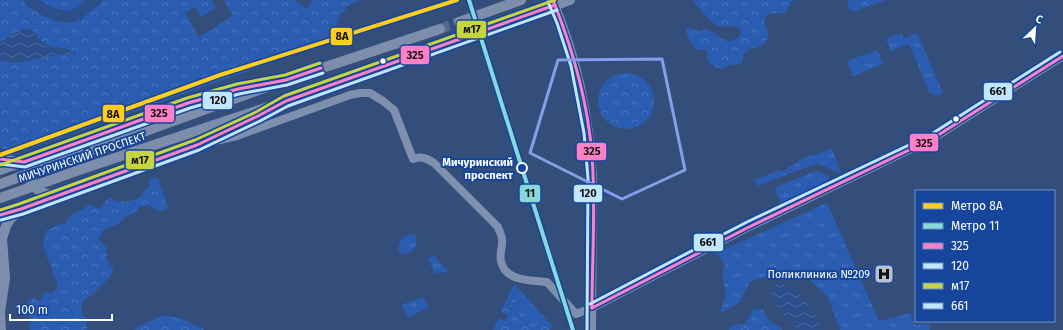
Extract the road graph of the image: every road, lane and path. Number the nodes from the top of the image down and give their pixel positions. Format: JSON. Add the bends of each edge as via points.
{"nodes":[{"id":1,"x":521,"y":0,"type":"edge"},
{"id":2,"x":570,"y":0,"type":"edge"},
{"id":3,"x":554,"y":3,"type":"edge"},
{"id":4,"x":459,"y":22,"type":"tunnel mouth"},
{"id":5,"x":440,"y":29,"type":"tunnel mouth"},
{"id":6,"x":464,"y":38,"type":"tunnel mouth"},
{"id":7,"x":445,"y":44,"type":"tunnel mouth"},
{"id":8,"x":1063,"y":56,"type":"edge"},
{"id":9,"x":286,"y":80,"type":"junction"},
{"id":10,"x":286,"y":101,"type":"junction"},
{"id":11,"x":197,"y":145,"type":"junction"},
{"id":12,"x":43,"y":154,"type":"junction"},
{"id":13,"x":0,"y":159,"type":"edge"},
{"id":14,"x":24,"y":162,"type":"junction"},
{"id":15,"x":0,"y":170,"type":"edge"},
{"id":16,"x":0,"y":184,"type":"edge"},
{"id":17,"x":55,"y":196,"type":"junction"},
{"id":18,"x":0,"y":198,"type":"edge"},
{"id":19,"x":21,"y":209,"type":"junction"},
{"id":20,"x":0,"y":215,"type":"edge"},
{"id":21,"x":592,"y":308,"type":"junction"},
{"id":22,"x":0,"y":312,"type":"edge"},
{"id":23,"x":1,"y":330,"type":"edge"},
{"id":24,"x":592,"y":330,"type":"edge"}],
"edges":[{"from":1,"to":4,"type":"main road"},
{"from":2,"to":3,"type":"main road"},
{"from":3,"to":6,"type":"main road"},
{"from":3,"to":21,"type":"street","via":[[581,88],[592,156]]},
{"from":5,"to":9,"type":"main road","name":"МИЧУРИНСКИЙ ПРОСПЕКТ"},
{"from":7,"to":10,"type":"main road","name":"МИЧУРИНСКИЙ ПРОСПЕКТ"},
{"from":8,"to":21,"type":"street","via":[[932,139],[749,227]]},
{"from":9,"to":12,"type":"main road","via":[[238,89],[188,103]]},
{"from":9,"to":16,"type":"main road","name":"МИЧУРИНСКИЙ ПРОСПЕКТ","bridge":true},
{"from":10,"to":11,"type":"main road"},
{"from":10,"to":18,"type":"main road","name":"МИЧУРИНСКИЙ ПРОСПЕКТ","bridge":true,"via":[[82,168]]},
{"from":11,"to":17,"type":"main road"},
{"from":11,"to":21,"type":"street","via":[[237,136],[350,95],[370,94],[383,100],[394,110],[413,159],[426,158],[434,163],[498,227],[502,238],[500,261],[510,276],[547,282],[576,314]]},
{"from":12,"to":14,"type":"main road"},
{"from":12,"to":17,"type":"main road","via":[[32,173],[32,182],[37,190]]},
{"from":13,"to":14,"type":"main road"},
{"from":14,"to":15,"type":"main road"},
{"from":17,"to":19,"type":"main road"},
{"from":19,"to":20,"type":"main road"},
{"from":19,"to":22,"type":"main road","via":[[10,219],[2,239],[5,278]]},
{"from":21,"to":24,"type":"street"},
{"from":22,"to":23,"type":"main road"}]}
